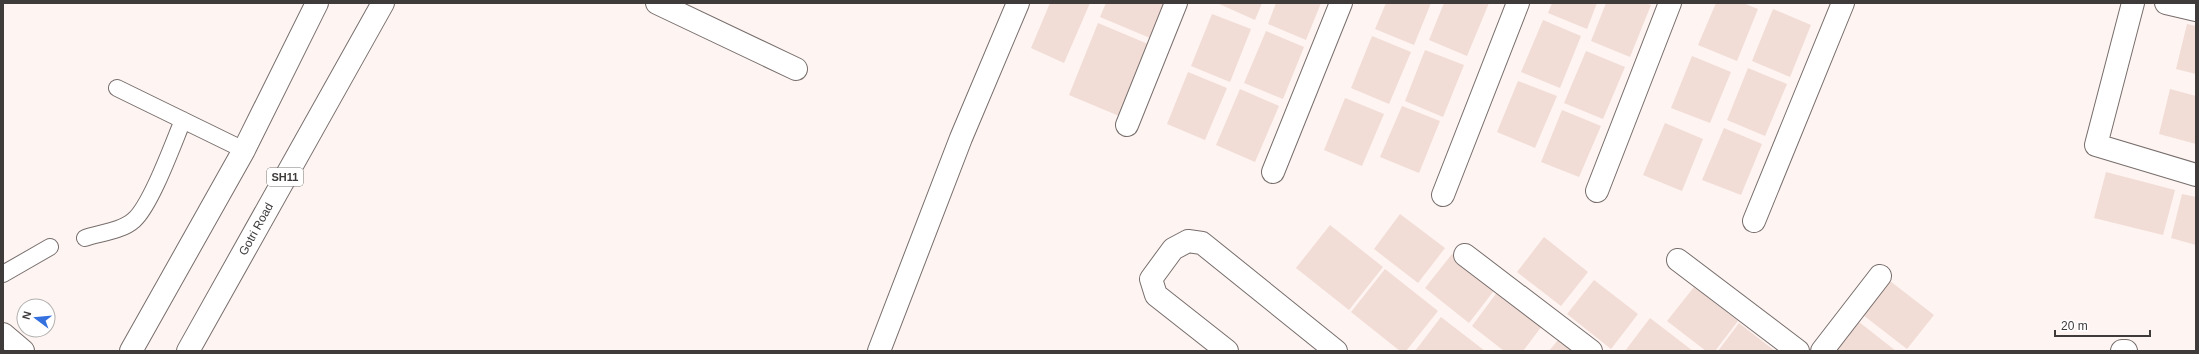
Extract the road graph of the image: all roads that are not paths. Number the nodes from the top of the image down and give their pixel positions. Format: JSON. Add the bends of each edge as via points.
{"nodes":[{"id":1,"x":317,"y":3,"type":"edge"},
{"id":2,"x":383,"y":3,"type":"edge"},
{"id":3,"x":657,"y":3,"type":"edge"},
{"id":4,"x":1018,"y":3,"type":"edge"},
{"id":5,"x":1176,"y":3,"type":"edge"},
{"id":6,"x":1341,"y":3,"type":"edge"},
{"id":7,"x":1518,"y":3,"type":"edge"},
{"id":8,"x":1670,"y":3,"type":"edge"},
{"id":9,"x":1843,"y":3,"type":"edge"},
{"id":10,"x":2133,"y":3,"type":"edge"},
{"id":11,"x":2166,"y":3,"type":"edge"},
{"id":12,"x":2196,"y":10,"type":"edge"},
{"id":13,"x":796,"y":68,"type":"dead end"},
{"id":14,"x":117,"y":88,"type":"dead end"},
{"id":15,"x":184,"y":120,"type":"junction"},
{"id":16,"x":1127,"y":125,"type":"dead end"},
{"id":17,"x":244,"y":150,"type":"junction"},
{"id":18,"x":1273,"y":172,"type":"dead end"},
{"id":19,"x":2196,"y":175,"type":"edge"},
{"id":20,"x":1597,"y":191,"type":"dead end"},
{"id":21,"x":1443,"y":194,"type":"dead end"},
{"id":22,"x":1754,"y":221,"type":"dead end"},
{"id":23,"x":85,"y":238,"type":"dead end"},
{"id":24,"x":50,"y":247,"type":"dead end"},
{"id":25,"x":1465,"y":255,"type":"dead end"},
{"id":26,"x":1678,"y":260,"type":"dead end"},
{"id":27,"x":3,"y":274,"type":"edge"},
{"id":28,"x":1880,"y":276,"type":"dead end"},
{"id":29,"x":3,"y":334,"type":"edge"},
{"id":30,"x":24,"y":351,"type":"edge"},
{"id":31,"x":131,"y":351,"type":"edge"},
{"id":32,"x":188,"y":351,"type":"edge"},
{"id":33,"x":879,"y":351,"type":"edge"},
{"id":34,"x":1227,"y":351,"type":"edge"},
{"id":35,"x":1336,"y":351,"type":"edge"},
{"id":36,"x":1591,"y":351,"type":"edge"},
{"id":37,"x":1798,"y":351,"type":"edge"},
{"id":38,"x":1822,"y":351,"type":"edge"},
{"id":39,"x":2122,"y":351,"type":"edge"},
{"id":40,"x":2126,"y":351,"type":"edge"}],
"edges":[{"from":1,"to":17,"type":"street"},
{"from":2,"to":32,"type":"street","name":"Gotri Road","number":"SH11"},
{"from":3,"to":13,"type":"street"},
{"from":4,"to":33,"type":"street","via":[[961,138]]},
{"from":5,"to":16,"type":"street"},
{"from":6,"to":18,"type":"street"},
{"from":7,"to":21,"type":"street"},
{"from":8,"to":20,"type":"street"},
{"from":9,"to":22,"type":"street"},
{"from":10,"to":19,"type":"street","via":[[2096,145]]},
{"from":11,"to":12,"type":"street"},
{"from":14,"to":15,"type":"lane"},
{"from":15,"to":17,"type":"lane"},
{"from":15,"to":23,"type":"lane","via":[[145,207],[134,221]]},
{"from":17,"to":31,"type":"street"},
{"from":24,"to":27,"type":"lane"},
{"from":25,"to":36,"type":"street"},
{"from":26,"to":37,"type":"street"},
{"from":28,"to":38,"type":"street"},
{"from":29,"to":30,"type":"street"},
{"from":34,"to":35,"type":"street","via":[[1156,295],[1151,279],[1173,249],[1188,241],[1202,243]]},
{"from":39,"to":40,"type":"street"}]}
